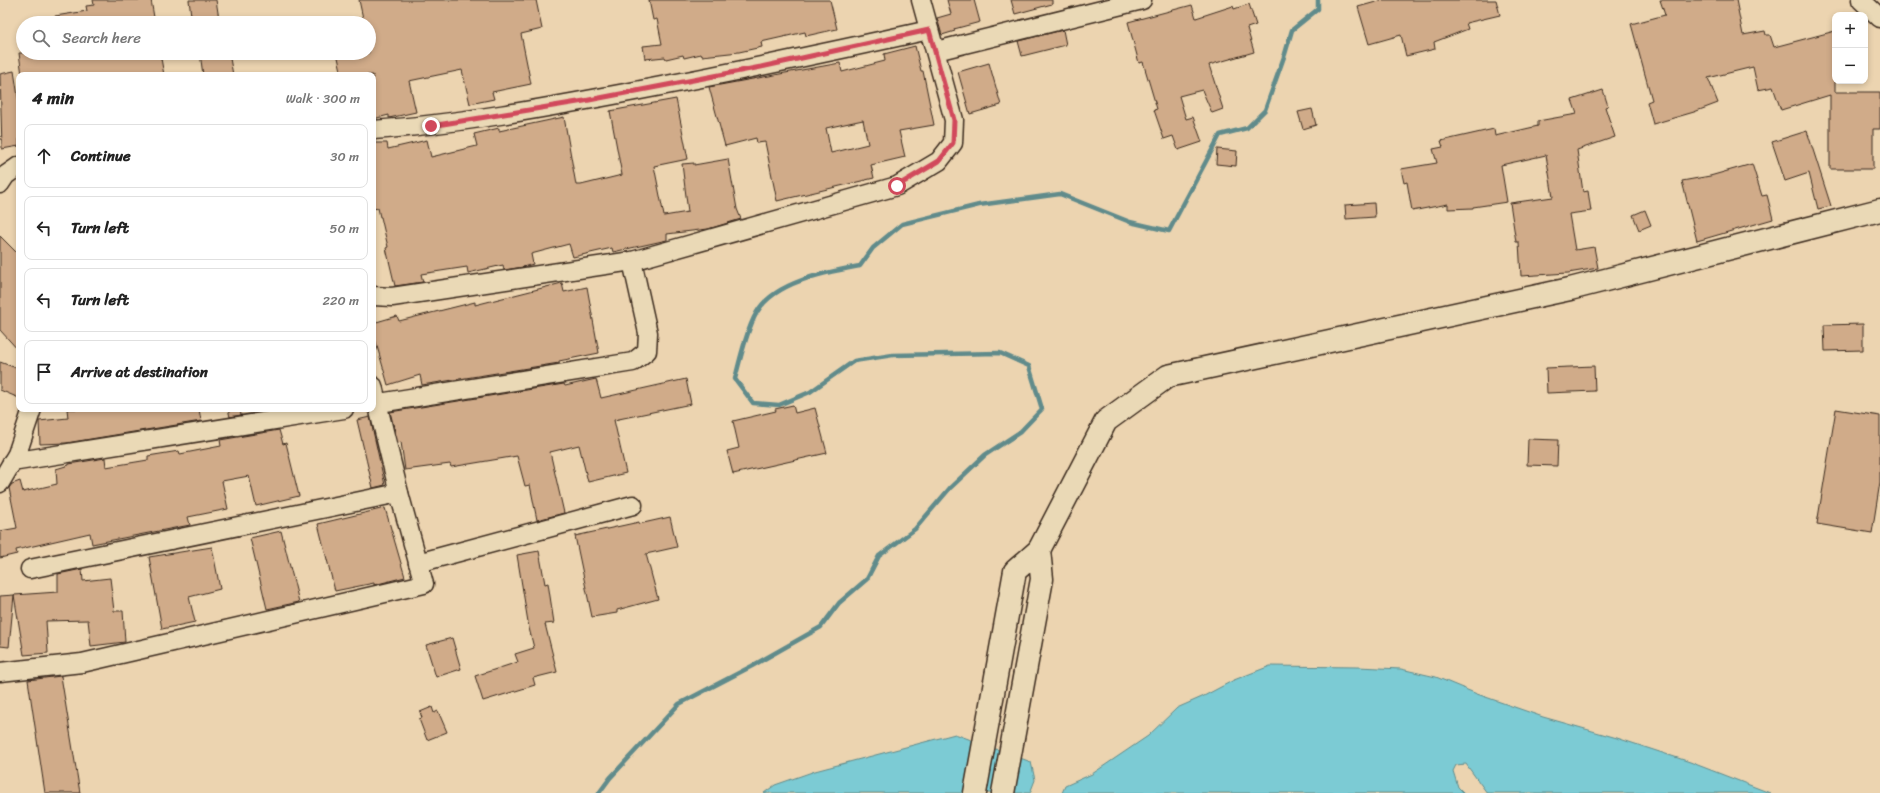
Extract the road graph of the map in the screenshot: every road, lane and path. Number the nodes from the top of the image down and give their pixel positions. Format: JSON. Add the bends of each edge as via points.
{"nodes":[{"id":1,"x":921,"y":0,"type":"edge"},
{"id":2,"x":1142,"y":0,"type":"edge"},
{"id":3,"x":1861,"y":0,"type":"edge"},
{"id":4,"x":1880,"y":18,"type":"edge"},
{"id":5,"x":929,"y":30,"type":"junction"},
{"id":6,"x":936,"y":51,"type":"junction"},
{"id":7,"x":376,"y":130,"type":"edge"},
{"id":8,"x":16,"y":168,"type":"edge"},
{"id":9,"x":0,"y":184,"type":"edge"},
{"id":10,"x":1880,"y":210,"type":"edge"},
{"id":11,"x":632,"y":261,"type":"junction"},
{"id":12,"x":376,"y":296,"type":"edge"},
{"id":13,"x":376,"y":398,"type":"edge"},
{"id":14,"x":376,"y":406,"type":"edge"},
{"id":15,"x":31,"y":412,"type":"edge"},
{"id":16,"x":325,"y":412,"type":"edge"},
{"id":17,"x":12,"y":462,"type":"junction"},
{"id":18,"x":0,"y":483,"type":"edge"},
{"id":19,"x":399,"y":493,"type":"junction"},
{"id":20,"x":633,"y":505,"type":"dead end"},
{"id":21,"x":1040,"y":550,"type":"junction"},
{"id":22,"x":418,"y":562,"type":"junction"},
{"id":23,"x":30,"y":569,"type":"dead end"},
{"id":24,"x":0,"y":672,"type":"edge"},
{"id":25,"x":975,"y":793,"type":"edge"},
{"id":26,"x":1003,"y":793,"type":"edge"}],
"edges":[{"from":1,"to":5,"type":"street"},
{"from":2,"to":6,"type":"street"},
{"from":3,"to":4,"type":"street"},
{"from":5,"to":6,"type":"street"},
{"from":5,"to":7,"type":"street","via":[[761,67],[584,101],[431,126]]},
{"from":6,"to":11,"type":"street","via":[[954,120],[953,143],[939,161],[897,186]]},
{"from":8,"to":9,"type":"street","via":[[6,175]]},
{"from":10,"to":21,"type":"street","via":[[1570,289],[1168,376],[1106,421]]},
{"from":11,"to":12,"type":"street","via":[[392,297]]},
{"from":11,"to":13,"type":"street","via":[[648,333],[647,351],[633,362]]},
{"from":14,"to":19,"type":"street"},
{"from":15,"to":17,"type":"street"},
{"from":16,"to":17,"type":"street"},
{"from":17,"to":18,"type":"street"},
{"from":19,"to":22,"type":"street"},
{"from":19,"to":23,"type":"street"},
{"from":20,"to":22,"type":"street"},
{"from":21,"to":25,"type":"street","via":[[1015,571]]},
{"from":21,"to":26,"type":"street","via":[[1042,579]]},
{"from":22,"to":24,"type":"street","via":[[424,584],[82,663]]}]}
